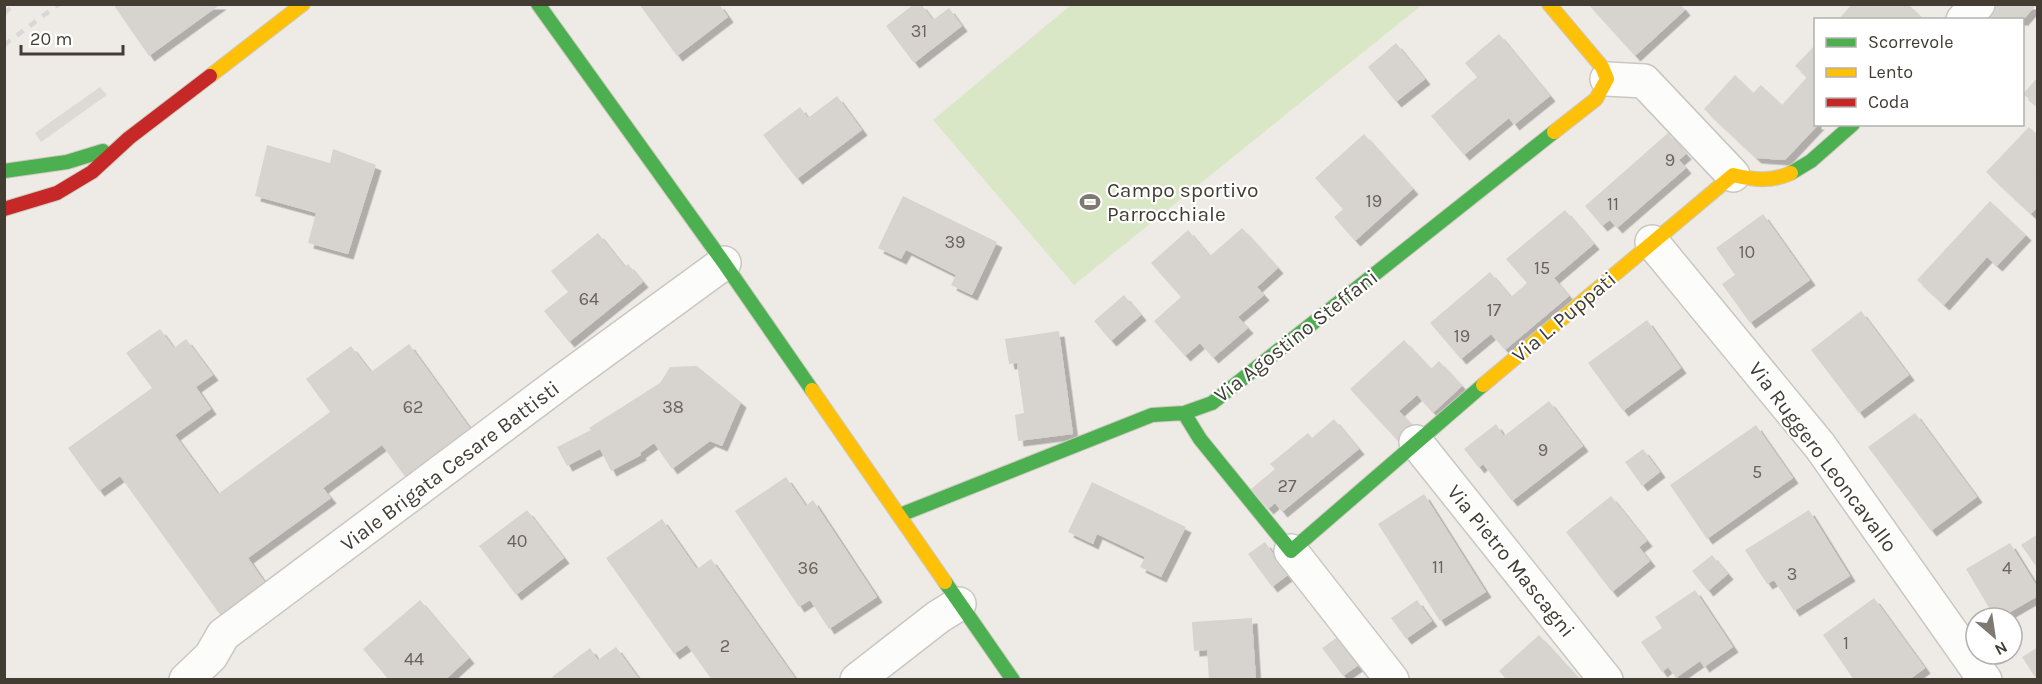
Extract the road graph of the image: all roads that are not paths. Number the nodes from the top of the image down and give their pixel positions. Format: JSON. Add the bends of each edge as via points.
{"nodes":[{"id":1,"x":303,"y":4,"type":"edge"},
{"id":2,"x":538,"y":4,"type":"edge"},
{"id":3,"x":1549,"y":4,"type":"edge"},
{"id":4,"x":1978,"y":4,"type":"edge"},
{"id":5,"x":1965,"y":18,"type":"edge"},
{"id":6,"x":1606,"y":79,"type":"junction"},
{"id":7,"x":1851,"y":126,"type":"edge"},
{"id":8,"x":129,"y":138,"type":"junction"},
{"id":9,"x":4,"y":171,"type":"edge"},
{"id":10,"x":1733,"y":175,"type":"junction"},
{"id":11,"x":4,"y":209,"type":"edge"},
{"id":12,"x":1652,"y":242,"type":"junction"},
{"id":13,"x":724,"y":263,"type":"junction"},
{"id":14,"x":1184,"y":413,"type":"junction"},
{"id":15,"x":1416,"y":442,"type":"junction"},
{"id":16,"x":900,"y":515,"type":"junction"},
{"id":17,"x":1291,"y":551,"type":"junction"},
{"id":18,"x":959,"y":604,"type":"junction"},
{"id":19,"x":186,"y":680,"type":"edge"},
{"id":20,"x":857,"y":680,"type":"edge"},
{"id":21,"x":1013,"y":680,"type":"edge"},
{"id":22,"x":1392,"y":680,"type":"edge"},
{"id":23,"x":1606,"y":680,"type":"edge"},
{"id":24,"x":1985,"y":680,"type":"edge"}],
"edges":[{"from":1,"to":8,"type":"street"},
{"from":2,"to":13,"type":"street"},
{"from":3,"to":6,"type":"street","via":[[1602,67]]},
{"from":4,"to":5,"type":"street"},
{"from":6,"to":10,"type":"street","via":[[1644,81]]},
{"from":6,"to":14,"type":"street","name":"Via Agostino Steffani","via":[[1596,99],[1555,132],[1212,403]]},
{"from":7,"to":10,"type":"street","via":[[1789,176],[1762,180]]},
{"from":8,"to":9,"type":"street","via":[[72,162]]},
{"from":8,"to":11,"type":"street","via":[[92,172],[57,193]]},
{"from":10,"to":12,"type":"street","name":"Via L. Puppati"},
{"from":12,"to":15,"type":"street","name":"Via L. Puppati"},
{"from":12,"to":24,"type":"street","name":"Via Ruggero Leoncavallo","via":[[1820,446]]},
{"from":13,"to":16,"type":"street"},
{"from":13,"to":19,"type":"street","name":"Viale Brigata Cesare Battisti","via":[[223,635],[211,656]]},
{"from":14,"to":16,"type":"street","name":"Via Agostino Steffani","via":[[1152,415]]},
{"from":14,"to":17,"type":"street","via":[[1200,439]]},
{"from":15,"to":17,"type":"street","name":"Via L. Puppati"},
{"from":15,"to":23,"type":"street","name":"Via Pietro Mascagni"},
{"from":16,"to":18,"type":"street"},
{"from":17,"to":22,"type":"street"},
{"from":18,"to":20,"type":"street"},
{"from":18,"to":21,"type":"street"}]}
